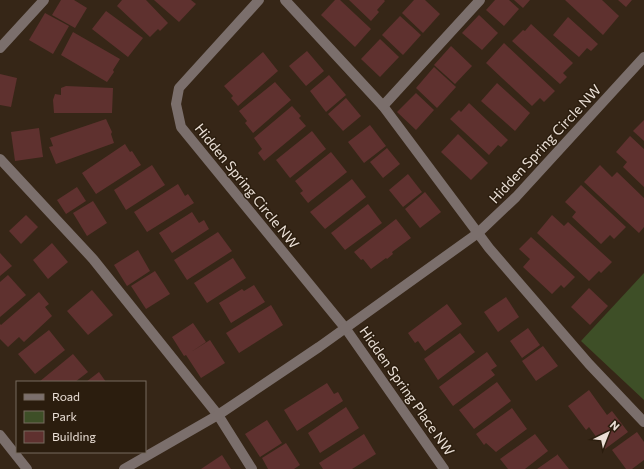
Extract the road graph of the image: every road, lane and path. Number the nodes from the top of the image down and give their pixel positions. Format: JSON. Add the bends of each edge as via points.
{"nodes":[{"id":1,"x":44,"y":0,"type":"edge"},
{"id":2,"x":259,"y":0,"type":"edge"},
{"id":3,"x":285,"y":0,"type":"edge"},
{"id":4,"x":480,"y":0,"type":"edge"},
{"id":5,"x":0,"y":48,"type":"edge"},
{"id":6,"x":644,"y":57,"type":"edge"},
{"id":7,"x":382,"y":106,"type":"junction"},
{"id":8,"x":0,"y":159,"type":"edge"},
{"id":9,"x":478,"y":234,"type":"junction"},
{"id":10,"x":346,"y":329,"type":"junction"},
{"id":11,"x":218,"y":415,"type":"junction"},
{"id":12,"x":644,"y":422,"type":"edge"},
{"id":13,"x":0,"y":435,"type":"edge"},
{"id":14,"x":27,"y":469,"type":"edge"},
{"id":15,"x":124,"y":469,"type":"edge"},
{"id":16,"x":252,"y":469,"type":"edge"},
{"id":17,"x":444,"y":469,"type":"edge"}],
"edges":[{"from":1,"to":5,"type":"street"},
{"from":2,"to":10,"type":"street","name":"Hidden Spring Circle NW","via":[[179,88],[176,104],[180,127]]},
{"from":3,"to":7,"type":"street"},
{"from":4,"to":7,"type":"street"},
{"from":6,"to":9,"type":"street","name":"Hidden Spring Circle NW","via":[[516,197]]},
{"from":7,"to":9,"type":"street"},
{"from":8,"to":11,"type":"street","via":[[93,259]]},
{"from":9,"to":10,"type":"street","name":"Hidden Spring Circle NW"},
{"from":9,"to":12,"type":"street","via":[[589,364]]},
{"from":10,"to":11,"type":"street","name":"Hidden Spring Circle NW"},
{"from":10,"to":17,"type":"street","name":"Hidden Spring Place NW"},
{"from":11,"to":15,"type":"street","name":"Hidden Spring Circle NW"},
{"from":11,"to":16,"type":"street"},
{"from":13,"to":14,"type":"street"}]}
